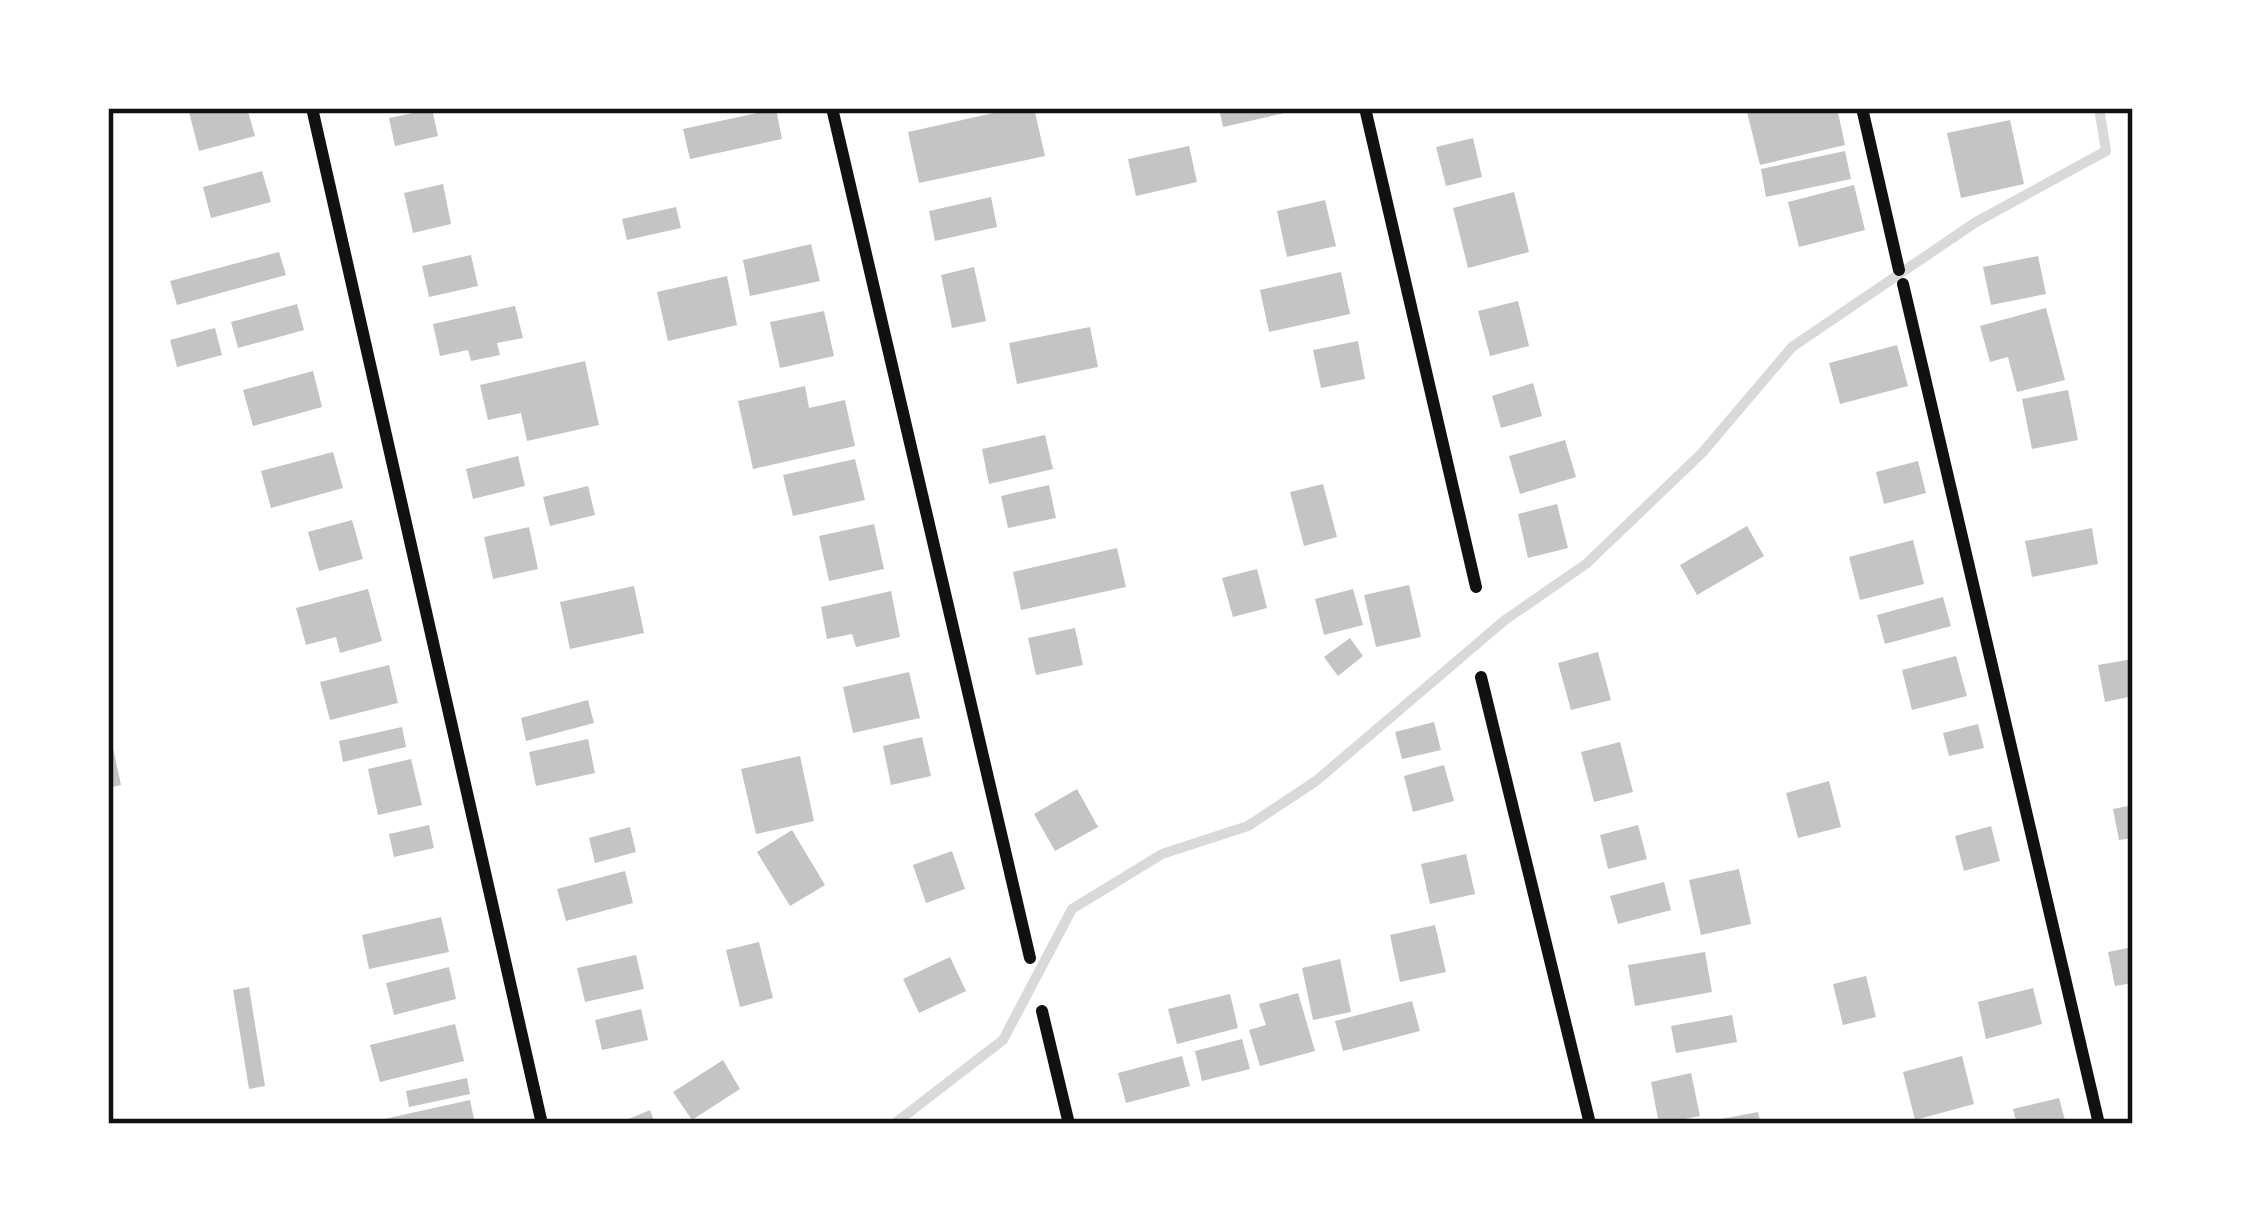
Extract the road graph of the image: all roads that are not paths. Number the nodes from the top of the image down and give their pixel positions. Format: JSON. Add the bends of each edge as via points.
{"nodes":[{"id":1,"x":312,"y":108,"type":"edge"},
{"id":2,"x":832,"y":108,"type":"edge"},
{"id":3,"x":1364,"y":108,"type":"edge"},
{"id":4,"x":1862,"y":108,"type":"edge"},
{"id":5,"x":1476,"y":587,"type":"dead end"},
{"id":6,"x":1480,"y":677,"type":"dead end"},
{"id":7,"x":1030,"y":958,"type":"dead end"},
{"id":8,"x":1042,"y":1011,"type":"dead end"},
{"id":9,"x":542,"y":1124,"type":"edge"},
{"id":10,"x":1069,"y":1124,"type":"edge"},
{"id":11,"x":1590,"y":1124,"type":"edge"},
{"id":12,"x":2098,"y":1124,"type":"edge"}],
"edges":[{"from":1,"to":9,"type":"street"},
{"from":2,"to":7,"type":"street"},
{"from":3,"to":5,"type":"street"},
{"from":4,"to":12,"type":"street"},
{"from":6,"to":11,"type":"street"},
{"from":8,"to":10,"type":"street"}]}
